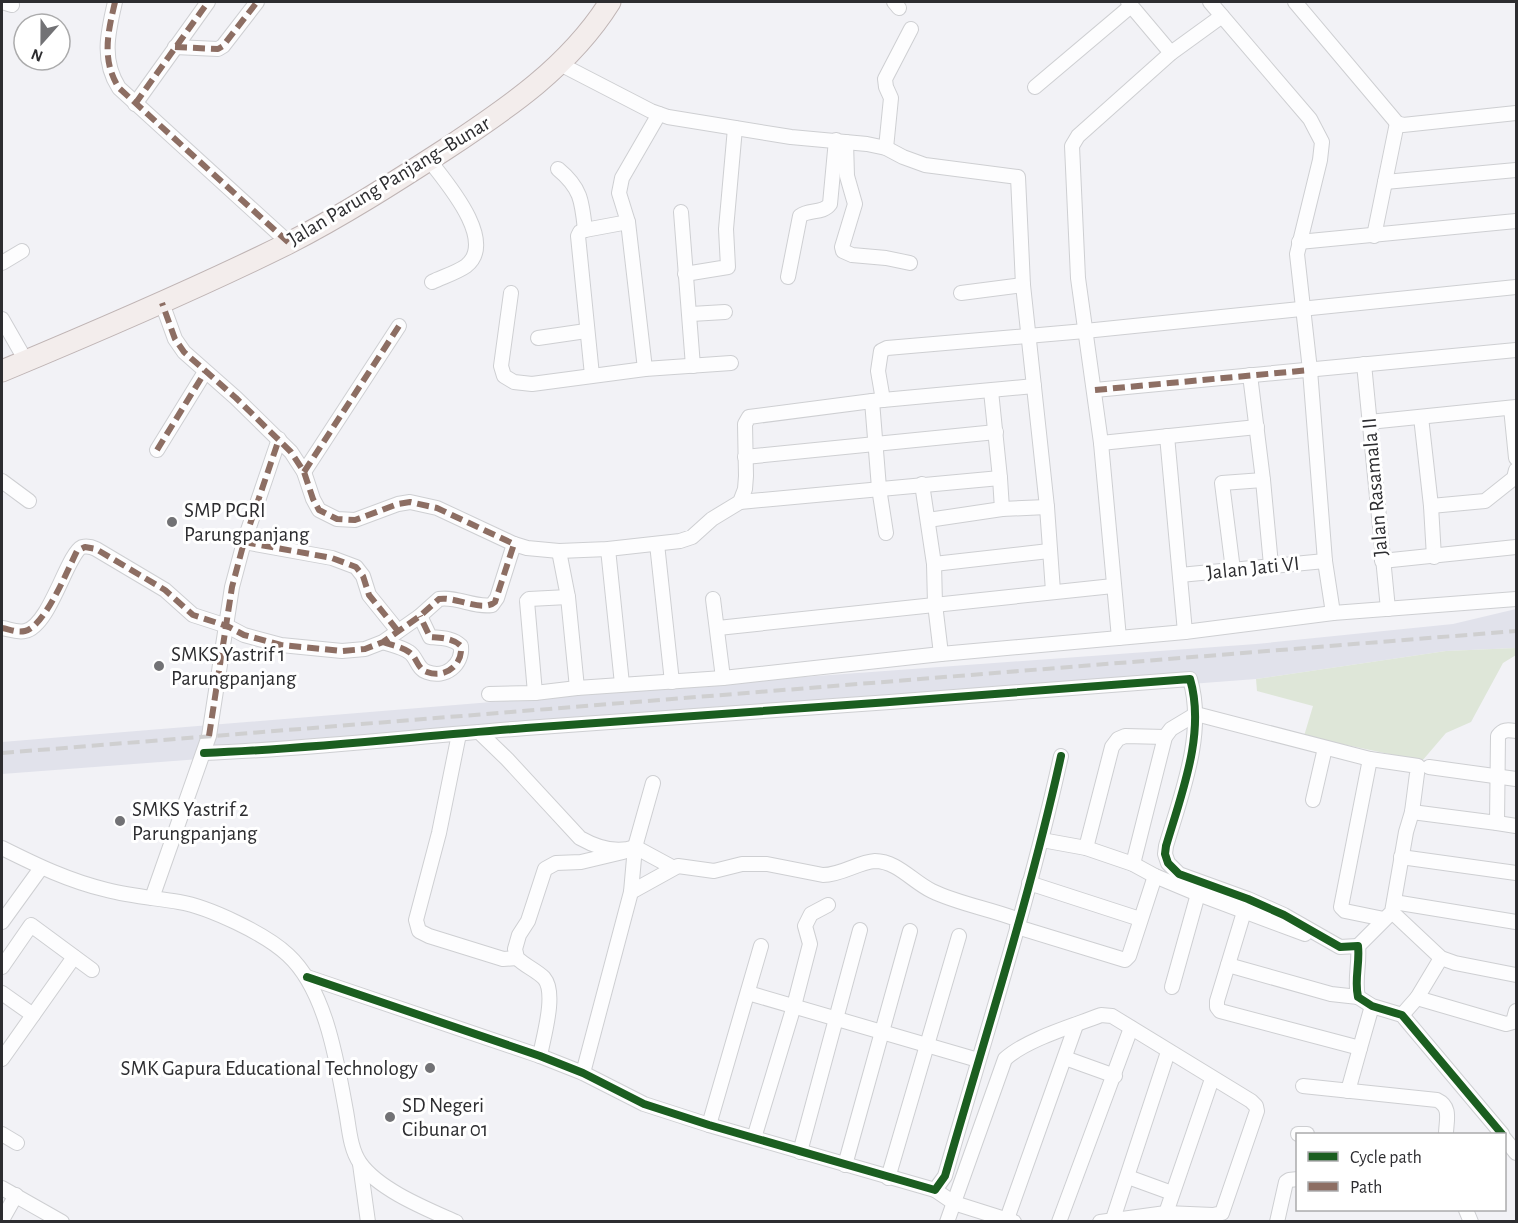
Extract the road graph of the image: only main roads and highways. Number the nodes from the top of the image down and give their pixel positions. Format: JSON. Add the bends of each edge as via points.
{"nodes":[{"id":1,"x":610,"y":2,"type":"edge"},
{"id":2,"x":2,"y":371,"type":"edge"}],
"edges":[{"from":1,"to":2,"type":"main road","name":"Jalan Parung Panjang–Bunar","via":[[560,64],[503,111],[355,207],[162,303]]}]}
